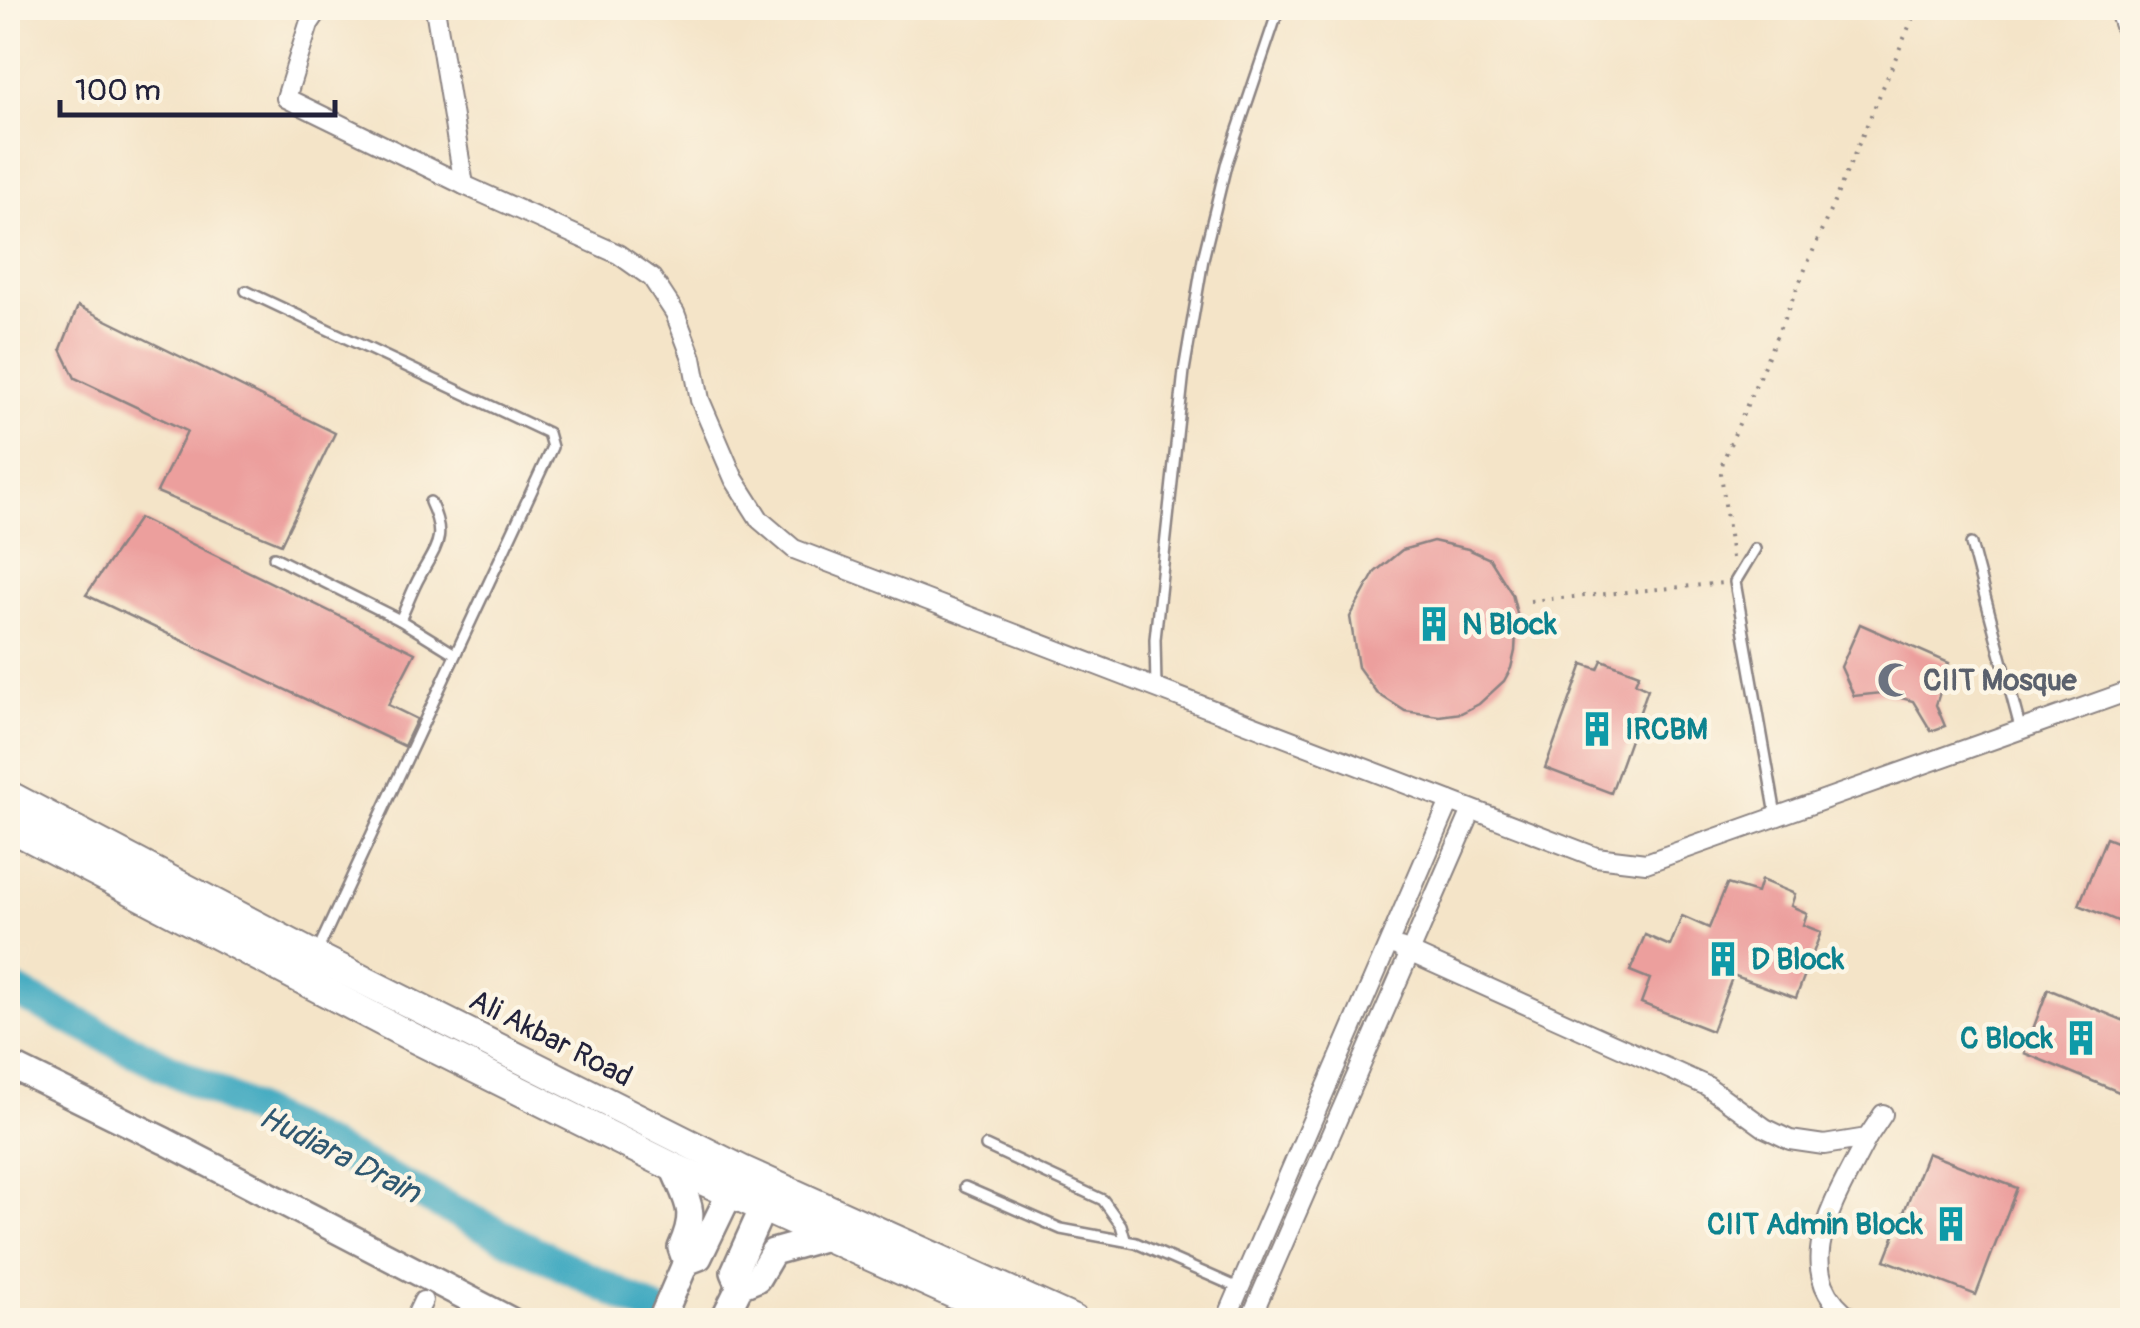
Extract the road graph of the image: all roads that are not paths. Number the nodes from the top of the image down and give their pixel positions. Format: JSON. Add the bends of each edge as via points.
{"nodes":[{"id":1,"x":320,"y":8,"type":"edge"},
{"id":2,"x":435,"y":8,"type":"edge"},
{"id":3,"x":1279,"y":8,"type":"edge"},
{"id":4,"x":2118,"y":8,"type":"edge"},
{"id":5,"x":2132,"y":50,"type":"edge"},
{"id":6,"x":464,"y":185,"type":"junction"},
{"id":7,"x":246,"y":291,"type":"dead end"},
{"id":8,"x":430,"y":502,"type":"dead end"},
{"id":9,"x":1971,"y":544,"type":"dead end"},
{"id":10,"x":1755,"y":549,"type":"dead end"},
{"id":11,"x":274,"y":557,"type":"dead end"},
{"id":12,"x":400,"y":620,"type":"junction"},
{"id":13,"x":454,"y":654,"type":"junction"},
{"id":14,"x":2132,"y":690,"type":"edge"},
{"id":15,"x":1156,"y":691,"type":"junction"},
{"id":16,"x":2020,"y":728,"type":"junction"},
{"id":17,"x":8,"y":795,"type":"edge"},
{"id":18,"x":1450,"y":802,"type":"junction"},
{"id":19,"x":1472,"y":810,"type":"junction"},
{"id":20,"x":1776,"y":816,"type":"junction"},
{"id":21,"x":8,"y":826,"type":"edge"},
{"id":22,"x":1390,"y":944,"type":"junction"},
{"id":23,"x":1410,"y":952,"type":"junction"},
{"id":24,"x":315,"y":956,"type":"junction"},
{"id":25,"x":8,"y":1064,"type":"edge"},
{"id":26,"x":1884,"y":1114,"type":"dead end"},
{"id":27,"x":1868,"y":1138,"type":"junction"},
{"id":28,"x":986,"y":1146,"type":"dead end"},
{"id":29,"x":673,"y":1168,"type":"junction"},
{"id":30,"x":736,"y":1182,"type":"junction"},
{"id":31,"x":965,"y":1187,"type":"dead end"},
{"id":32,"x":768,"y":1197,"type":"junction"},
{"id":33,"x":823,"y":1238,"type":"junction"},
{"id":34,"x":1126,"y":1240,"type":"junction"},
{"id":35,"x":686,"y":1262,"type":"junction"},
{"id":36,"x":740,"y":1286,"type":"junction"},
{"id":37,"x":1240,"y":1289,"type":"junction"},
{"id":38,"x":422,"y":1301,"type":"dead end"},
{"id":39,"x":414,"y":1320,"type":"edge"},
{"id":40,"x":510,"y":1320,"type":"edge"},
{"id":41,"x":661,"y":1320,"type":"edge"},
{"id":42,"x":723,"y":1320,"type":"edge"},
{"id":43,"x":1011,"y":1320,"type":"edge"},
{"id":44,"x":1074,"y":1320,"type":"edge"},
{"id":45,"x":1226,"y":1320,"type":"edge"},
{"id":46,"x":1250,"y":1320,"type":"edge"},
{"id":47,"x":1854,"y":1320,"type":"edge"}],
"edges":[{"from":1,"to":6,"type":"street","via":[[286,98]]},
{"from":2,"to":6,"type":"street"},
{"from":3,"to":15,"type":"lane","via":[[1226,164],[1203,259],[1184,371],[1155,640]]},
{"from":4,"to":5,"type":"street"},
{"from":6,"to":15,"type":"street","via":[[618,254],[652,278],[675,313],[700,400],[734,479],[760,520],[794,550]]},
{"from":7,"to":13,"type":"lane","via":[[548,433],[552,446]]},
{"from":8,"to":12,"type":"lane","via":[[439,546]]},
{"from":9,"to":16,"type":"lane"},
{"from":10,"to":20,"type":"lane","via":[[1735,582]]},
{"from":11,"to":12,"type":"lane"},
{"from":12,"to":13,"type":"lane"},
{"from":13,"to":24,"type":"lane"},
{"from":14,"to":16,"type":"street"},
{"from":15,"to":18,"type":"street"},
{"from":16,"to":20,"type":"street"},
{"from":17,"to":24,"type":"main road","name":"Ali Akbar Road"},
{"from":18,"to":19,"type":"street"},
{"from":18,"to":22,"type":"street"},
{"from":19,"to":20,"type":"street","via":[[1596,857],[1646,863]]},
{"from":19,"to":23,"type":"street"},
{"from":21,"to":29,"type":"main road","name":"Ali Akbar Road"},
{"from":22,"to":23,"type":"street"},
{"from":22,"to":37,"type":"street"},
{"from":23,"to":27,"type":"street","via":[[1707,1086],[1790,1140],[1824,1145]]},
{"from":23,"to":46,"type":"street"},
{"from":24,"to":30,"type":"main road","name":"Ali Akbar Road"},
{"from":25,"to":40,"type":"main road"},
{"from":26,"to":27,"type":"street"},
{"from":27,"to":47,"type":"street","via":[[1818,1251],[1821,1280]]},
{"from":28,"to":34,"type":"lane","via":[[1103,1200]]},
{"from":29,"to":30,"type":"main road","name":"Ali Akbar Road"},
{"from":29,"to":35,"type":"main road","via":[[692,1213],[681,1248]]},
{"from":30,"to":32,"type":"main road","name":"Ali Akbar Road"},
{"from":30,"to":35,"type":"main road","via":[[699,1257]]},
{"from":31,"to":34,"type":"lane","via":[[1061,1229]]},
{"from":32,"to":33,"type":"main road","name":"Ali Akbar Road"},
{"from":32,"to":36,"type":"main road","via":[[734,1272]]},
{"from":32,"to":44,"type":"main road","name":"Ali Akbar Road"},
{"from":33,"to":36,"type":"main road","via":[[773,1252],[758,1279]]},
{"from":33,"to":43,"type":"main road","name":"Ali Akbar Road"},
{"from":34,"to":37,"type":"lane"},
{"from":35,"to":41,"type":"main road"},
{"from":36,"to":42,"type":"main road"},
{"from":37,"to":45,"type":"street"},
{"from":38,"to":39,"type":"street"}]}
